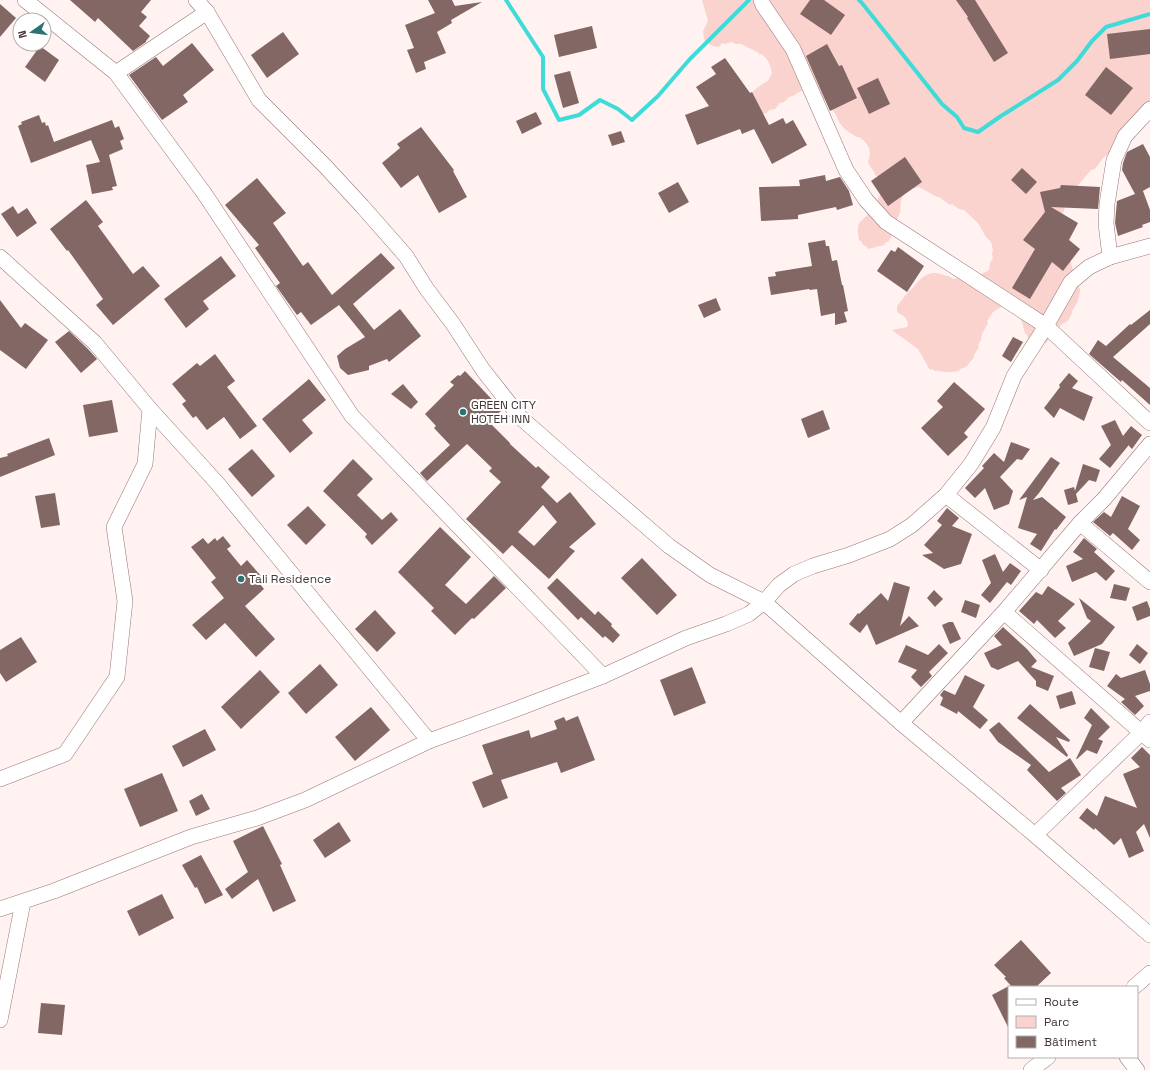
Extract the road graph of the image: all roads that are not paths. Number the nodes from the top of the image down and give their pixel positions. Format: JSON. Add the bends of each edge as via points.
{"nodes":[{"id":1,"x":25,"y":0,"type":"edge"},
{"id":2,"x":196,"y":0,"type":"edge"},
{"id":3,"x":761,"y":0,"type":"edge"},
{"id":4,"x":206,"y":12,"type":"junction"},
{"id":5,"x":116,"y":73,"type":"junction"},
{"id":6,"x":1150,"y":110,"type":"edge"},
{"id":7,"x":1150,"y":246,"type":"edge"},
{"id":8,"x":0,"y":257,"type":"edge"},
{"id":9,"x":1110,"y":257,"type":"junction"},
{"id":10,"x":1046,"y":326,"type":"junction"},
{"id":11,"x":150,"y":409,"type":"junction"},
{"id":12,"x":1150,"y":423,"type":"edge"},
{"id":13,"x":1150,"y":444,"type":"edge"},
{"id":14,"x":946,"y":495,"type":"junction"},
{"id":15,"x":1080,"y":523,"type":"junction"},
{"id":16,"x":1041,"y":570,"type":"junction"},
{"id":17,"x":1150,"y":582,"type":"edge"},
{"id":18,"x":764,"y":602,"type":"junction"},
{"id":19,"x":1004,"y":612,"type":"junction"},
{"id":20,"x":603,"y":676,"type":"junction"},
{"id":21,"x":901,"y":723,"type":"junction"},
{"id":22,"x":1147,"y":732,"type":"edge"},
{"id":23,"x":429,"y":741,"type":"junction"},
{"id":24,"x":0,"y":779,"type":"edge"},
{"id":25,"x":1035,"y":835,"type":"junction"},
{"id":26,"x":23,"y":902,"type":"junction"},
{"id":27,"x":0,"y":909,"type":"edge"},
{"id":28,"x":1150,"y":935,"type":"edge"},
{"id":29,"x":1150,"y":973,"type":"edge"},
{"id":30,"x":1135,"y":986,"type":"edge"},
{"id":31,"x":0,"y":1020,"type":"edge"},
{"id":32,"x":1047,"y":1058,"type":"edge"},
{"id":33,"x":1128,"y":1058,"type":"edge"},
{"id":34,"x":1031,"y":1070,"type":"edge"},
{"id":35,"x":1137,"y":1070,"type":"edge"}],
"edges":[{"from":1,"to":5,"type":"street"},
{"from":2,"to":4,"type":"street"},
{"from":3,"to":10,"type":"street","via":[[793,49],[846,170],[866,200],[886,222]]},
{"from":4,"to":5,"type":"street"},
{"from":4,"to":18,"type":"street","via":[[259,100],[330,172],[406,256],[483,370],[520,417],[669,546],[710,575]]},
{"from":5,"to":20,"type":"street","via":[[204,193],[352,416]]},
{"from":6,"to":9,"type":"street","via":[[1125,136],[1114,160],[1106,210]]},
{"from":7,"to":9,"type":"street"},
{"from":8,"to":11,"type":"street","via":[[95,343]]},
{"from":9,"to":10,"type":"street","via":[[1089,266],[1071,282]]},
{"from":10,"to":12,"type":"street"},
{"from":10,"to":14,"type":"street","via":[[1014,376],[993,428],[971,464]]},
{"from":11,"to":23,"type":"street","via":[[218,484]]},
{"from":11,"to":24,"type":"street","via":[[145,464],[114,527],[125,601],[117,677],[65,754]]},
{"from":13,"to":15,"type":"street","via":[[1104,499]]},
{"from":14,"to":16,"type":"street"},
{"from":14,"to":18,"type":"street","via":[[912,525],[890,539],[794,574],[779,585]]},
{"from":15,"to":16,"type":"street"},
{"from":15,"to":17,"type":"street"},
{"from":16,"to":19,"type":"street"},
{"from":18,"to":20,"type":"street","via":[[749,614],[686,638]]},
{"from":18,"to":21,"type":"street"},
{"from":19,"to":21,"type":"street"},
{"from":19,"to":22,"type":"street"},
{"from":20,"to":23,"type":"street"},
{"from":21,"to":25,"type":"street"},
{"from":22,"to":25,"type":"street"},
{"from":23,"to":26,"type":"street","via":[[305,800],[257,818],[191,837]]},
{"from":25,"to":28,"type":"street"},
{"from":26,"to":27,"type":"street"},
{"from":26,"to":31,"type":"street"},
{"from":29,"to":30,"type":"street"},
{"from":32,"to":34,"type":"street"},
{"from":33,"to":35,"type":"street"}]}
